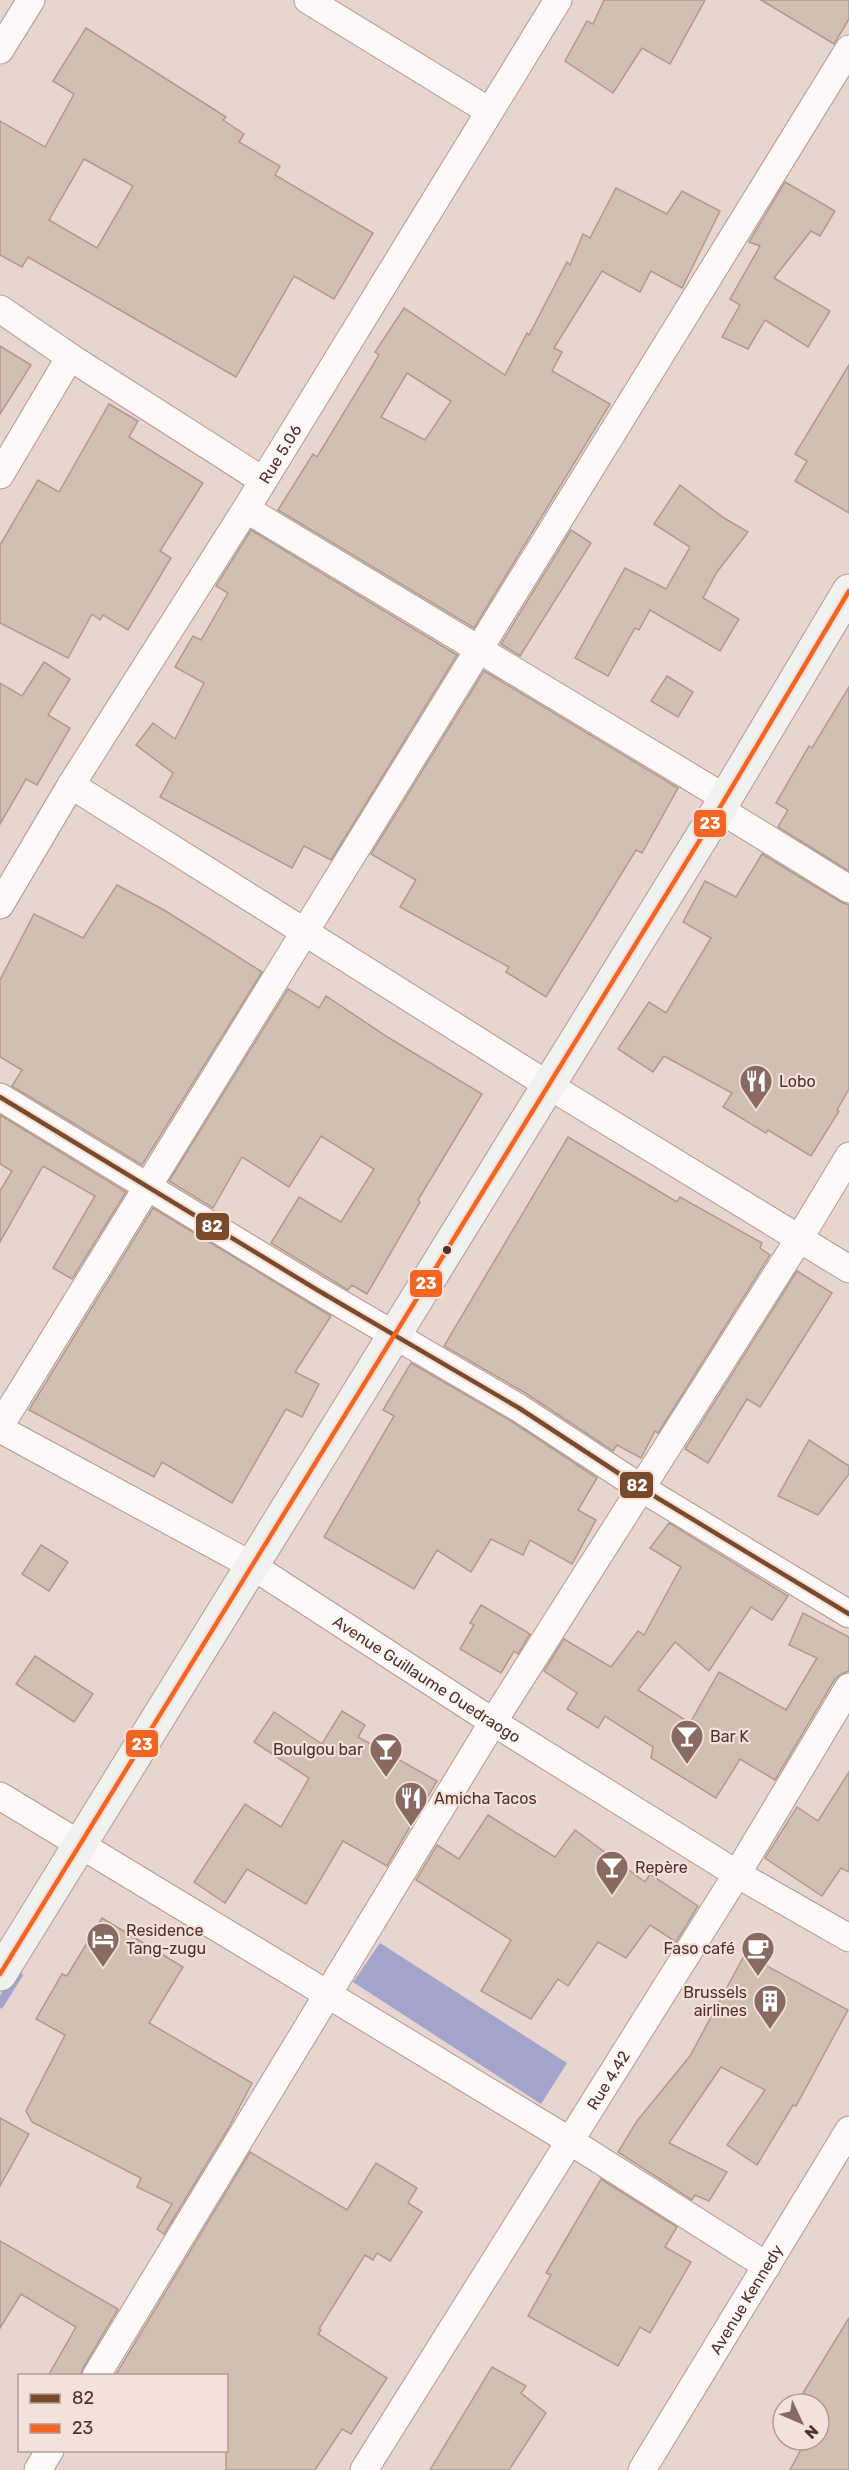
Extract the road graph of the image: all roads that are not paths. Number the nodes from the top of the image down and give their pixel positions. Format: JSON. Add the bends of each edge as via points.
{"nodes":[{"id":1,"x":31,"y":0,"type":"edge"},
{"id":2,"x":558,"y":0,"type":"edge"},
{"id":3,"x":314,"y":1,"type":"edge"},
{"id":4,"x":849,"y":49,"type":"edge"},
{"id":5,"x":0,"y":50,"type":"edge"},
{"id":6,"x":489,"y":111,"type":"junction"},
{"id":7,"x":0,"y":309,"type":"edge"},
{"id":8,"x":70,"y":357,"type":"junction"},
{"id":9,"x":0,"y":475,"type":"edge"},
{"id":10,"x":262,"y":480,"type":"junction"},
{"id":11,"x":246,"y":509,"type":"junction"},
{"id":12,"x":849,"y":591,"type":"edge"},
{"id":13,"x":478,"y":648,"type":"junction"},
{"id":14,"x":71,"y":785,"type":"junction"},
{"id":15,"x":722,"y":803,"type":"junction"},
{"id":16,"x":849,"y":889,"type":"edge"},
{"id":17,"x":0,"y":905,"type":"edge"},
{"id":18,"x":306,"y":931,"type":"junction"},
{"id":19,"x":548,"y":1085,"type":"junction"},
{"id":20,"x":0,"y":1097,"type":"edge"},
{"id":21,"x":849,"y":1156,"type":"edge"},
{"id":22,"x":148,"y":1186,"type":"junction"},
{"id":23,"x":799,"y":1239,"type":"junction"},
{"id":24,"x":849,"y":1269,"type":"edge"},
{"id":25,"x":394,"y":1334,"type":"junction"},
{"id":26,"x":0,"y":1428,"type":"edge"},
{"id":27,"x":641,"y":1488,"type":"junction"},
{"id":28,"x":251,"y":1565,"type":"junction"},
{"id":29,"x":849,"y":1614,"type":"edge"},
{"id":30,"x":849,"y":1687,"type":"edge"},
{"id":31,"x":493,"y":1722,"type":"junction"},
{"id":32,"x":0,"y":1796,"type":"edge"},
{"id":33,"x":79,"y":1844,"type":"junction"},
{"id":34,"x":737,"y":1874,"type":"junction"},
{"id":35,"x":849,"y":1938,"type":"edge"},
{"id":36,"x":0,"y":1974,"type":"edge"},
{"id":37,"x":328,"y":1995,"type":"junction"},
{"id":38,"x":849,"y":2130,"type":"edge"},
{"id":39,"x":570,"y":2141,"type":"junction"},
{"id":40,"x":767,"y":2266,"type":"junction"},
{"id":41,"x":97,"y":2374,"type":"edge"},
{"id":42,"x":49,"y":2452,"type":"edge"},
{"id":43,"x":38,"y":2470,"type":"edge"},
{"id":44,"x":364,"y":2470,"type":"edge"},
{"id":45,"x":642,"y":2470,"type":"edge"}],
"edges":[{"from":1,"to":5,"type":"street"},
{"from":2,"to":6,"type":"street","name":"Rue 5.06"},
{"from":3,"to":6,"type":"street"},
{"from":4,"to":13,"type":"street"},
{"from":6,"to":10,"type":"street","name":"Rue 5.06"},
{"from":7,"to":8,"type":"street"},
{"from":8,"to":9,"type":"street"},
{"from":8,"to":10,"type":"street"},
{"from":10,"to":11,"type":"street","name":"Rue 5.06"},
{"from":11,"to":13,"type":"street"},
{"from":11,"to":14,"type":"street","name":"Rue 5.06"},
{"from":12,"to":15,"type":"main road"},
{"from":13,"to":15,"type":"street"},
{"from":13,"to":18,"type":"street"},
{"from":14,"to":17,"type":"street","name":"Rue 5.06"},
{"from":14,"to":18,"type":"street"},
{"from":15,"to":16,"type":"street"},
{"from":15,"to":19,"type":"main road"},
{"from":18,"to":19,"type":"street"},
{"from":18,"to":22,"type":"street"},
{"from":19,"to":23,"type":"street"},
{"from":19,"to":25,"type":"main road"},
{"from":20,"to":22,"type":"street"},
{"from":21,"to":23,"type":"street"},
{"from":22,"to":25,"type":"street"},
{"from":22,"to":26,"type":"street"},
{"from":23,"to":24,"type":"street"},
{"from":23,"to":27,"type":"street"},
{"from":25,"to":27,"type":"street","via":[[519,1408]]},
{"from":25,"to":28,"type":"main road"},
{"from":26,"to":28,"type":"street","name":"Avenue Guillaume Ouedraogo"},
{"from":27,"to":29,"type":"street"},
{"from":27,"to":31,"type":"street"},
{"from":28,"to":31,"type":"street","name":"Avenue Guillaume Ouedraogo"},
{"from":28,"to":33,"type":"main road"},
{"from":30,"to":34,"type":"street","name":"Rue 4.42"},
{"from":31,"to":34,"type":"street","name":"Avenue Guillaume Ouedraogo"},
{"from":31,"to":37,"type":"street"},
{"from":32,"to":33,"type":"street"},
{"from":33,"to":36,"type":"main road"},
{"from":33,"to":37,"type":"street"},
{"from":34,"to":35,"type":"street","name":"Avenue Guillaume Ouedraogo"},
{"from":34,"to":39,"type":"street","name":"Rue 4.42"},
{"from":37,"to":39,"type":"street"},
{"from":37,"to":41,"type":"street"},
{"from":38,"to":40,"type":"street","name":"Avenue Kennedy"},
{"from":39,"to":40,"type":"street"},
{"from":39,"to":44,"type":"street","name":"Rue 4.42"},
{"from":40,"to":45,"type":"street","name":"Avenue Kennedy"},
{"from":42,"to":43,"type":"street"}]}
